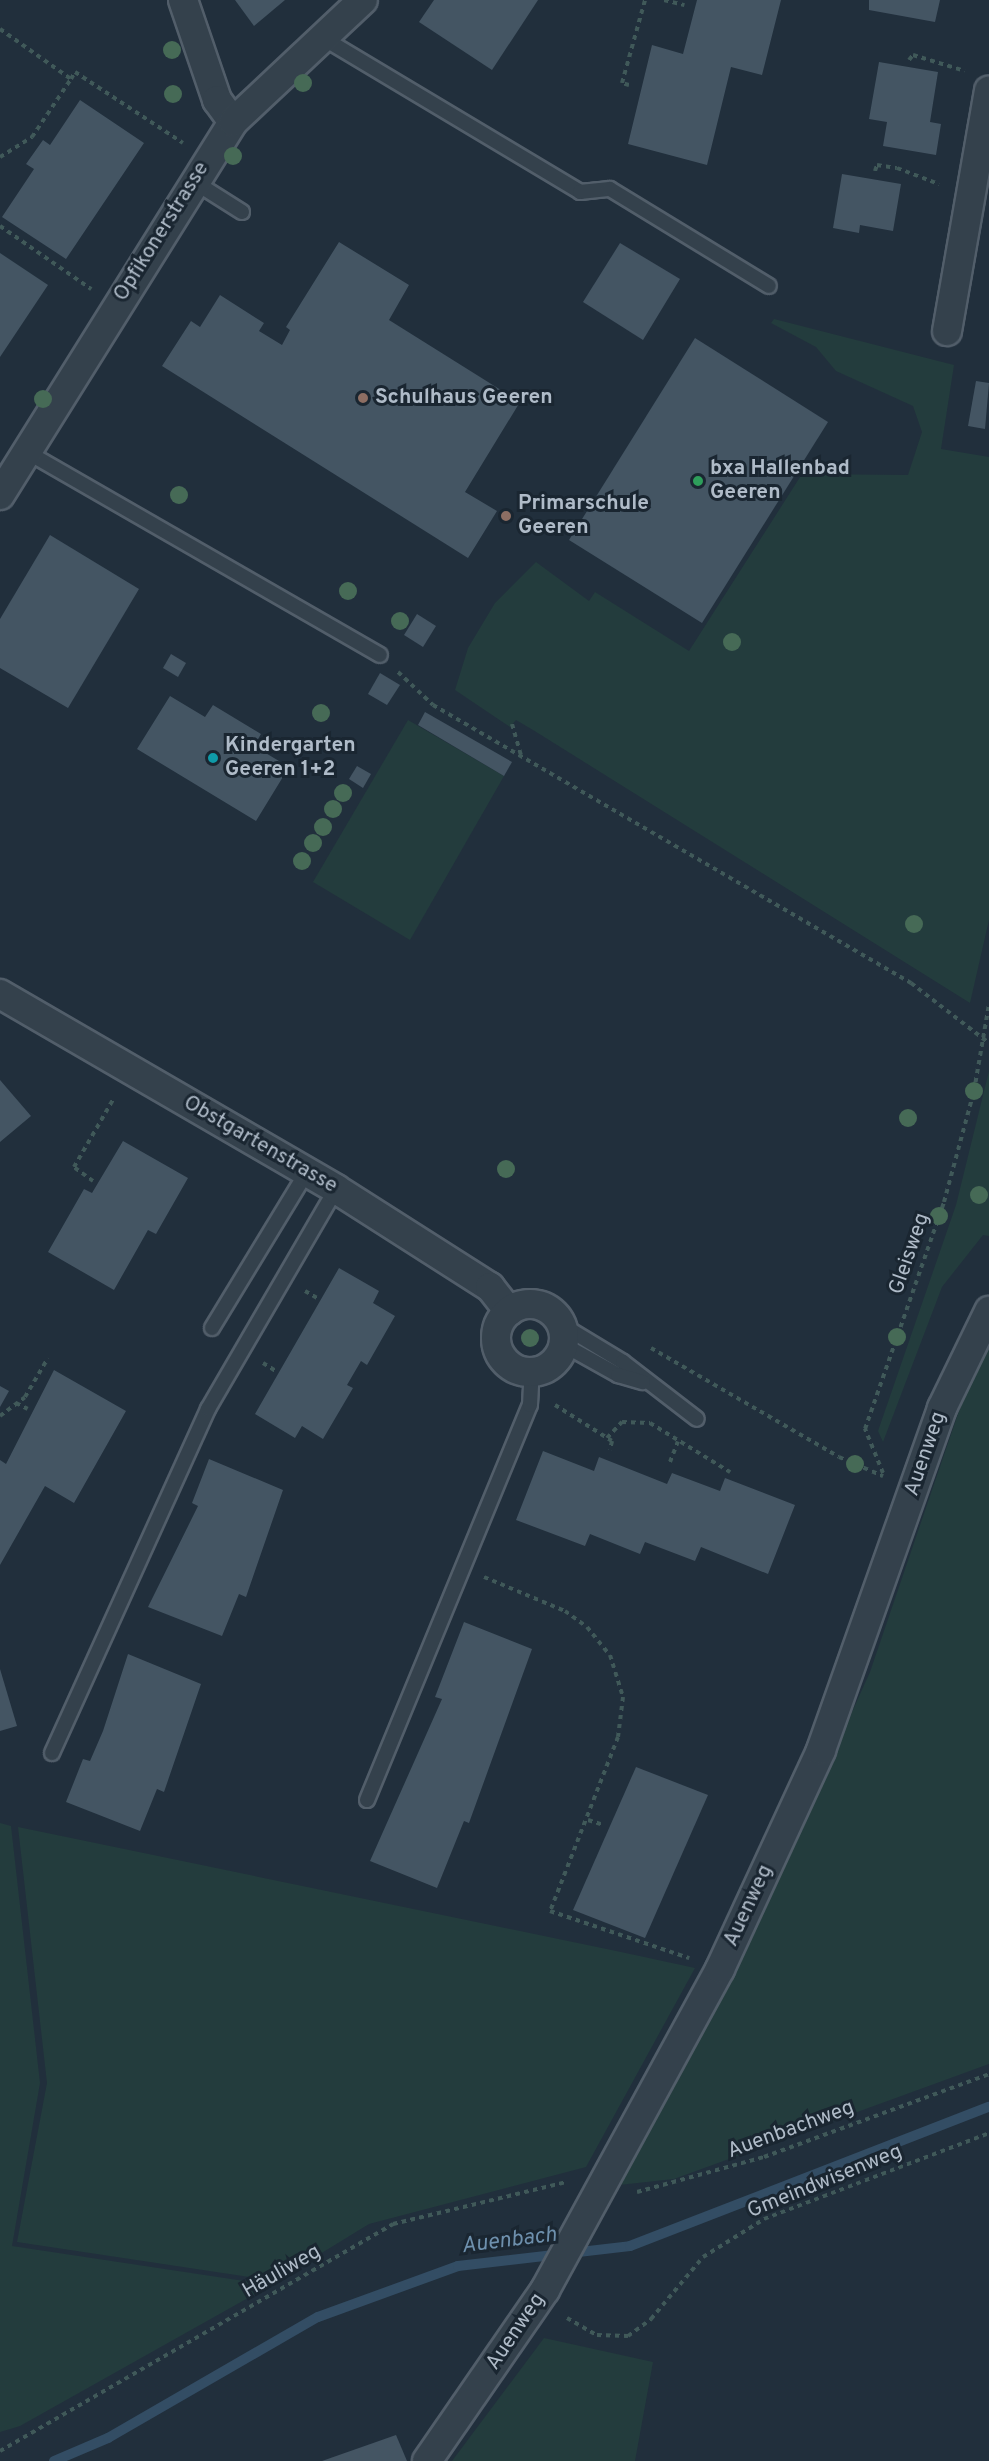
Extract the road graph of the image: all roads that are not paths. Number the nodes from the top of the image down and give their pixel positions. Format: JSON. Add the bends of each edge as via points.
{"nodes":[{"id":1,"x":183,"y":0,"type":"edge"},
{"id":2,"x":363,"y":0,"type":"edge"},
{"id":3,"x":323,"y":38,"type":"junction"},
{"id":4,"x":984,"y":82,"type":"edge"},
{"id":5,"x":233,"y":122,"type":"junction"},
{"id":6,"x":200,"y":170,"type":"junction"},
{"id":7,"x":242,"y":213,"type":"dead end"},
{"id":8,"x":769,"y":286,"type":"dead end"},
{"id":9,"x":947,"y":331,"type":"dead end"},
{"id":10,"x":27,"y":452,"type":"junction"},
{"id":11,"x":0,"y":495,"type":"edge"},
{"id":12,"x":380,"y":655,"type":"road end"},
{"id":13,"x":0,"y":994,"type":"edge"},
{"id":14,"x":307,"y":1172,"type":"junction"},
{"id":15,"x":336,"y":1189,"type":"junction"},
{"id":16,"x":509,"y":1311,"type":"junction"},
{"id":17,"x":989,"y":1311,"type":"edge"},
{"id":18,"x":212,"y":1328,"type":"dead end"},
{"id":19,"x":563,"y":1335,"type":"junction"},
{"id":20,"x":532,"y":1372,"type":"junction"},
{"id":21,"x":645,"y":1383,"type":"junction"},
{"id":22,"x":697,"y":1419,"type":"dead end"},
{"id":23,"x":52,"y":1753,"type":"dead end"},
{"id":24,"x":367,"y":1800,"type":"dead end"},
{"id":25,"x":427,"y":2461,"type":"edge"}],
"edges":[{"from":1,"to":5,"type":"street","via":[[218,100]]},
{"from":2,"to":3,"type":"street","name":"Opfikonerstrasse"},
{"from":3,"to":5,"type":"street","name":"Opfikonerstrasse"},
{"from":3,"to":8,"type":"lane","via":[[580,192],[610,189]]},
{"from":4,"to":9,"type":"street","via":[[972,189]]},
{"from":5,"to":6,"type":"street","name":"Opfikonerstrasse"},
{"from":6,"to":7,"type":"lane"},
{"from":6,"to":10,"type":"street","name":"Opfikonerstrasse"},
{"from":10,"to":11,"type":"street","name":"Opfikonerstrasse"},
{"from":10,"to":12,"type":"lane"},
{"from":13,"to":14,"type":"street","name":"Obstgartenstrasse"},
{"from":14,"to":15,"type":"street","name":"Obstgartenstrasse"},
{"from":14,"to":18,"type":"lane"},
{"from":15,"to":16,"type":"street","name":"Obstgartenstrasse","via":[[490,1287]]},
{"from":15,"to":23,"type":"lane","via":[[208,1409]]},
{"from":16,"to":19,"type":"street","via":[[525,1304],[543,1306]]},
{"from":16,"to":20,"type":"street","via":[[498,1329],[498,1349],[510,1366]]},
{"from":17,"to":25,"type":"street","name":"Auenweg","via":[[949,1390],[821,1750],[720,1969],[541,2295]]},
{"from":19,"to":20,"type":"street","via":[[554,1363]]},
{"from":19,"to":21,"type":"lane","via":[[618,1375]]},
{"from":19,"to":21,"type":"lane","via":[[623,1362]]},
{"from":20,"to":24,"type":"lane","via":[[530,1405]]},
{"from":21,"to":22,"type":"lane"}]}
